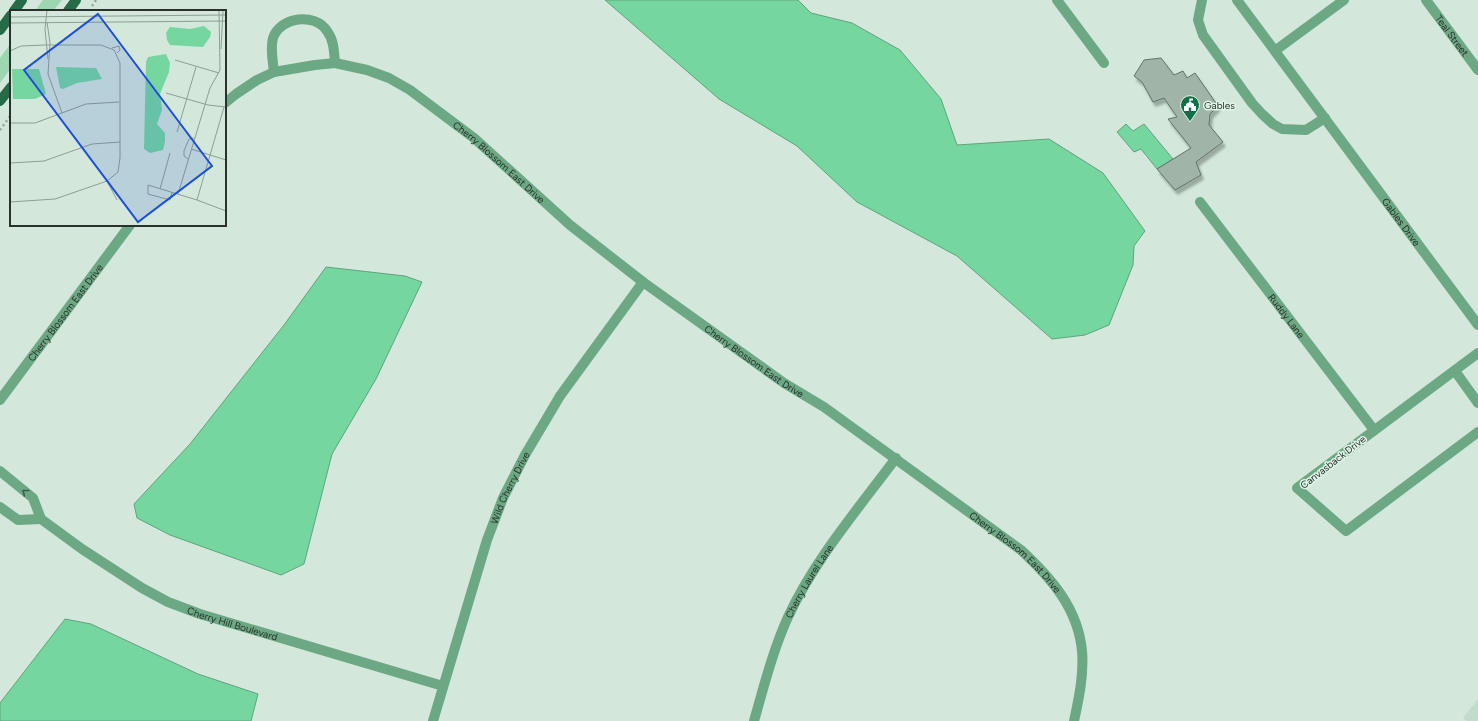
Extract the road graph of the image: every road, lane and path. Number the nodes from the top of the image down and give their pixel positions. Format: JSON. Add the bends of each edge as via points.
{"nodes":[{"id":1,"x":22,"y":0,"type":"edge"},
{"id":2,"x":76,"y":0,"type":"edge"},
{"id":3,"x":1057,"y":0,"type":"edge"},
{"id":4,"x":1202,"y":0,"type":"edge"},
{"id":5,"x":1237,"y":0,"type":"edge"},
{"id":6,"x":1344,"y":0,"type":"edge"},
{"id":7,"x":1426,"y":0,"type":"edge"},
{"id":8,"x":15,"y":10,"type":"edge"},
{"id":9,"x":69,"y":10,"type":"edge"},
{"id":10,"x":10,"y":17,"type":"edge"},
{"id":11,"x":0,"y":30,"type":"edge"},
{"id":12,"x":1276,"y":50,"type":"junction"},
{"id":13,"x":1104,"y":63,"type":"dead end"},
{"id":14,"x":335,"y":64,"type":"junction"},
{"id":15,"x":1478,"y":70,"type":"edge"},
{"id":16,"x":274,"y":72,"type":"junction"},
{"id":17,"x":10,"y":88,"type":"edge"},
{"id":18,"x":0,"y":102,"type":"edge"},
{"id":19,"x":226,"y":102,"type":"edge"},
{"id":20,"x":10,"y":116,"type":"edge"},
{"id":21,"x":1325,"y":118,"type":"junction"},
{"id":22,"x":0,"y":130,"type":"edge"},
{"id":23,"x":1200,"y":202,"type":"dead end"},
{"id":24,"x":129,"y":226,"type":"edge"},
{"id":25,"x":643,"y":282,"type":"junction"},
{"id":26,"x":1478,"y":325,"type":"edge"},
{"id":27,"x":1478,"y":354,"type":"edge"},
{"id":28,"x":1455,"y":372,"type":"junction"},
{"id":29,"x":0,"y":400,"type":"edge"},
{"id":30,"x":1478,"y":403,"type":"edge"},
{"id":31,"x":1374,"y":430,"type":"junction"},
{"id":32,"x":1478,"y":432,"type":"edge"},
{"id":33,"x":896,"y":458,"type":"junction"},
{"id":34,"x":0,"y":471,"type":"edge"},
{"id":35,"x":0,"y":507,"type":"edge"},
{"id":36,"x":41,"y":520,"type":"junction"},
{"id":37,"x":443,"y":686,"type":"junction"},
{"id":38,"x":433,"y":721,"type":"edge"},
{"id":39,"x":754,"y":721,"type":"edge"},
{"id":40,"x":1074,"y":721,"type":"edge"}],
"edges":[{"from":1,"to":8,"type":"main road"},
{"from":2,"to":9,"type":"main road"},
{"from":3,"to":13,"type":"street"},
{"from":4,"to":21,"type":"street","via":[[1198,20],[1203,35],[1262,114],[1282,129],[1306,130]]},
{"from":5,"to":12,"type":"street","name":"Gables Drive"},
{"from":6,"to":12,"type":"street"},
{"from":7,"to":15,"type":"street","name":"Teal Street"},
{"from":10,"to":11,"type":"main road"},
{"from":12,"to":21,"type":"street","name":"Gables Drive"},
{"from":14,"to":16,"type":"street","name":"Cherry Blossom East Drive"},
{"from":14,"to":16,"type":"street","via":[[331,38],[326,29],[318,22],[295,20],[283,25],[273,38]]},
{"from":14,"to":25,"type":"street","name":"Cherry Blossom East Drive","via":[[368,70],[410,90],[474,138],[570,225]]},
{"from":16,"to":19,"type":"street","name":"Cherry Blossom East Drive","via":[[257,80]]},
{"from":17,"to":18,"type":"main road"},
{"from":20,"to":22,"type":"path"},
{"from":21,"to":26,"type":"street","name":"Gables Drive"},
{"from":23,"to":31,"type":"street","name":"Ruddy Lane"},
{"from":24,"to":29,"type":"street","name":"Cherry Blossom East Drive"},
{"from":25,"to":33,"type":"street","name":"Cherry Blossom East Drive","via":[[784,383],[824,407]]},
{"from":25,"to":37,"type":"street","name":"Wild Cherry Drive","via":[[560,396],[524,455],[486,540]]},
{"from":27,"to":28,"type":"street","name":"Canvasback Drive"},
{"from":28,"to":30,"type":"street"},
{"from":28,"to":31,"type":"street","name":"Canvasback Drive"},
{"from":31,"to":32,"type":"street","name":"Canvasback Drive","via":[[1297,488],[1346,530]]},
{"from":33,"to":39,"type":"street","name":"Cherry Laurel Lane","via":[[826,553],[801,592],[778,639]]},
{"from":33,"to":40,"type":"street","name":"Cherry Blossom East Drive","via":[[1021,550],[1055,585],[1072,613],[1082,650],[1082,678]]},
{"from":36,"to":34,"type":"street","one_way":true,"via":[[33,498]]},
{"from":35,"to":36,"type":"street","via":[[18,520]]},
{"from":36,"to":37,"type":"street","name":"Cherry Hill Boulevard","via":[[106,566],[168,602],[200,614]]},
{"from":37,"to":38,"type":"street","name":"Wild Cherry Drive"}]}
